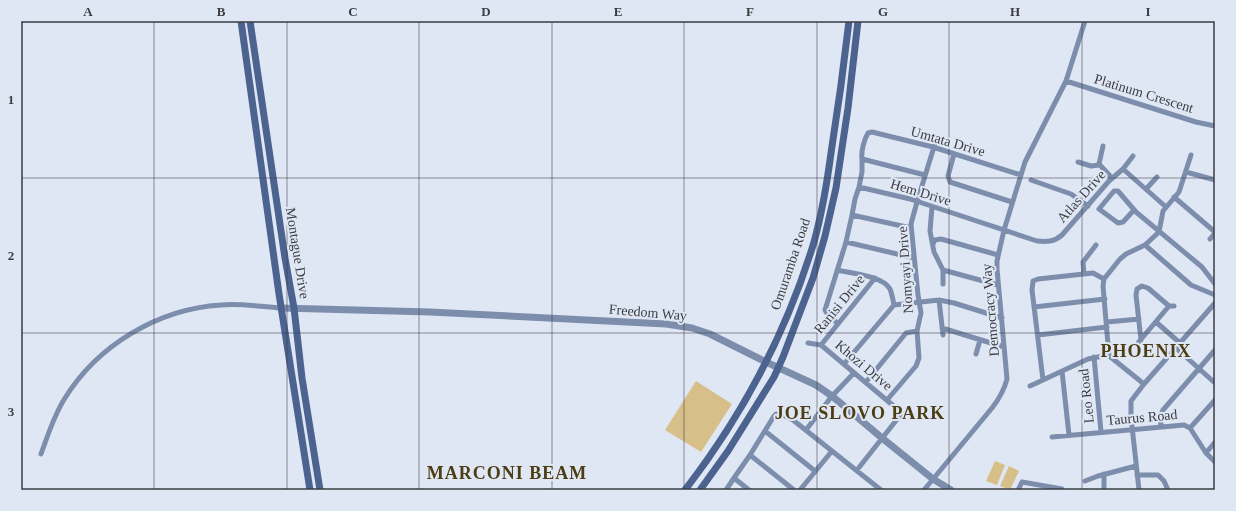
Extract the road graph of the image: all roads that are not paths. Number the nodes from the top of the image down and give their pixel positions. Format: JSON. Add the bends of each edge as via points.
{"nodes":[{"id":1,"x":241,"y":21,"type":"edge"},
{"id":2,"x":250,"y":21,"type":"edge"},
{"id":3,"x":849,"y":21,"type":"edge"},
{"id":4,"x":858,"y":21,"type":"edge"},
{"id":5,"x":1085,"y":21,"type":"edge"},
{"id":6,"x":1066,"y":81,"type":"junction"},
{"id":7,"x":1215,"y":126,"type":"edge"},
{"id":8,"x":936,"y":137,"type":"dead end"},
{"id":9,"x":1103,"y":146,"type":"dead end"},
{"id":10,"x":933,"y":147,"type":"junction"},
{"id":11,"x":954,"y":154,"type":"junction"},
{"id":12,"x":1191,"y":155,"type":"dead end"},
{"id":13,"x":1133,"y":156,"type":"dead end"},
{"id":14,"x":862,"y":159,"type":"junction"},
{"id":15,"x":1078,"y":162,"type":"dead end"},
{"id":16,"x":1099,"y":165,"type":"junction"},
{"id":17,"x":1122,"y":169,"type":"junction"},
{"id":18,"x":1186,"y":172,"type":"junction"},
{"id":19,"x":925,"y":175,"type":"junction"},
{"id":20,"x":1021,"y":175,"type":"junction"},
{"id":21,"x":1157,"y":177,"type":"dead end"},
{"id":22,"x":1112,"y":178,"type":"junction"},
{"id":23,"x":1031,"y":180,"type":"dead end"},
{"id":24,"x":1215,"y":180,"type":"edge"},
{"id":25,"x":859,"y":187,"type":"junction"},
{"id":26,"x":1146,"y":189,"type":"junction"},
{"id":27,"x":1174,"y":197,"type":"junction"},
{"id":28,"x":917,"y":202,"type":"junction"},
{"id":29,"x":1012,"y":202,"type":"junction"},
{"id":30,"x":1088,"y":206,"type":"junction"},
{"id":31,"x":932,"y":207,"type":"junction"},
{"id":32,"x":1166,"y":207,"type":"junction"},
{"id":33,"x":1134,"y":210,"type":"junction"},
{"id":34,"x":852,"y":214,"type":"junction"},
{"id":35,"x":911,"y":228,"type":"junction"},
{"id":36,"x":1004,"y":230,"type":"junction"},
{"id":37,"x":1159,"y":232,"type":"junction"},
{"id":38,"x":1215,"y":233,"type":"edge"},
{"id":39,"x":1210,"y":239,"type":"dead end"},
{"id":40,"x":846,"y":242,"type":"junction"},
{"id":41,"x":933,"y":244,"type":"junction"},
{"id":42,"x":1096,"y":245,"type":"dead end"},
{"id":43,"x":1145,"y":245,"type":"junction"},
{"id":44,"x":998,"y":255,"type":"junction"},
{"id":45,"x":914,"y":258,"type":"junction"},
{"id":46,"x":837,"y":270,"type":"junction"},
{"id":47,"x":943,"y":270,"type":"junction"},
{"id":48,"x":1084,"y":274,"type":"junction"},
{"id":49,"x":875,"y":278,"type":"junction"},
{"id":50,"x":1104,"y":279,"type":"junction"},
{"id":51,"x":944,"y":284,"type":"dead end"},
{"id":52,"x":1215,"y":284,"type":"edge"},
{"id":53,"x":998,"y":285,"type":"junction"},
{"id":54,"x":1215,"y":295,"type":"edge"},
{"id":55,"x":1105,"y":299,"type":"junction"},
{"id":56,"x":939,"y":300,"type":"junction"},
{"id":57,"x":920,"y":302,"type":"junction"},
{"id":58,"x":1215,"y":303,"type":"edge"},
{"id":59,"x":894,"y":305,"type":"junction"},
{"id":60,"x":1034,"y":306,"type":"junction"},
{"id":61,"x":281,"y":308,"type":"junction"},
{"id":62,"x":294,"y":308,"type":"junction"},
{"id":63,"x":1002,"y":318,"type":"junction"},
{"id":64,"x":1139,"y":319,"type":"junction"},
{"id":65,"x":1156,"y":322,"type":"junction"},
{"id":66,"x":838,"y":324,"type":"junction"},
{"id":67,"x":1107,"y":325,"type":"junction"},
{"id":68,"x":942,"y":328,"type":"junction"},
{"id":69,"x":918,"y":331,"type":"junction"},
{"id":70,"x":943,"y":335,"type":"dead end"},
{"id":71,"x":1038,"y":336,"type":"junction"},
{"id":72,"x":980,"y":340,"type":"junction"},
{"id":73,"x":808,"y":342,"type":"dead end"},
{"id":74,"x":1180,"y":343,"type":"junction"},
{"id":75,"x":821,"y":345,"type":"junction"},
{"id":76,"x":1004,"y":347,"type":"junction"},
{"id":77,"x":1176,"y":348,"type":"junction"},
{"id":78,"x":1215,"y":350,"type":"edge"},
{"id":79,"x":976,"y":354,"type":"dead end"},
{"id":80,"x":1109,"y":356,"type":"junction"},
{"id":81,"x":1094,"y":357,"type":"junction"},
{"id":82,"x":766,"y":362,"type":"junction"},
{"id":83,"x":844,"y":364,"type":"junction"},
{"id":84,"x":779,"y":368,"type":"junction"},
{"id":85,"x":1199,"y":369,"type":"junction"},
{"id":86,"x":1062,"y":371,"type":"junction"},
{"id":87,"x":854,"y":373,"type":"junction"},
{"id":88,"x":1043,"y":380,"type":"junction"},
{"id":89,"x":866,"y":382,"type":"junction"},
{"id":90,"x":1215,"y":383,"type":"edge"},
{"id":91,"x":1144,"y":384,"type":"junction"},
{"id":92,"x":1030,"y":386,"type":"dead end"},
{"id":93,"x":832,"y":396,"type":"junction"},
{"id":94,"x":887,"y":400,"type":"junction"},
{"id":95,"x":1215,"y":400,"type":"edge"},
{"id":96,"x":1161,"y":426,"type":"junction"},
{"id":97,"x":1190,"y":428,"type":"junction"},
{"id":98,"x":1132,"y":429,"type":"junction"},
{"id":99,"x":806,"y":430,"type":"junction"},
{"id":100,"x":765,"y":431,"type":"junction"},
{"id":101,"x":1101,"y":432,"type":"junction"},
{"id":102,"x":1069,"y":435,"type":"junction"},
{"id":103,"x":882,"y":438,"type":"junction"},
{"id":104,"x":1052,"y":438,"type":"dead end"},
{"id":105,"x":1215,"y":442,"type":"edge"},
{"id":106,"x":832,"y":451,"type":"junction"},
{"id":107,"x":1206,"y":453,"type":"junction"},
{"id":108,"x":41,"y":454,"type":"dead end"},
{"id":109,"x":750,"y":455,"type":"junction"},
{"id":110,"x":1215,"y":462,"type":"edge"},
{"id":111,"x":1136,"y":466,"type":"junction"},
{"id":112,"x":857,"y":470,"type":"junction"},
{"id":113,"x":815,"y":471,"type":"junction"},
{"id":114,"x":1104,"y":474,"type":"junction"},
{"id":115,"x":1137,"y":475,"type":"junction"},
{"id":116,"x":734,"y":478,"type":"junction"},
{"id":117,"x":933,"y":479,"type":"junction"},
{"id":118,"x":1085,"y":481,"type":"dead end"},
{"id":119,"x":310,"y":490,"type":"edge"},
{"id":120,"x":320,"y":490,"type":"edge"},
{"id":121,"x":686,"y":490,"type":"edge"},
{"id":122,"x":700,"y":490,"type":"edge"},
{"id":123,"x":726,"y":490,"type":"edge"},
{"id":124,"x":749,"y":490,"type":"edge"},
{"id":125,"x":794,"y":490,"type":"edge"},
{"id":126,"x":800,"y":490,"type":"edge"},
{"id":127,"x":881,"y":490,"type":"edge"},
{"id":128,"x":924,"y":490,"type":"edge"},
{"id":129,"x":951,"y":490,"type":"edge"},
{"id":130,"x":1018,"y":490,"type":"edge"},
{"id":131,"x":1061,"y":490,"type":"edge"},
{"id":132,"x":1104,"y":490,"type":"edge"},
{"id":133,"x":1138,"y":490,"type":"edge"},
{"id":134,"x":1168,"y":490,"type":"edge"}],
"edges":[{"from":1,"to":61,"type":"main road","name":"Montague Drive"},
{"from":2,"to":62,"type":"main road","name":"Montague Drive"},
{"from":3,"to":82,"type":"main road","name":"Omuramba Road","via":[[835,131],[814,241]]},
{"from":4,"to":84,"type":"main road","name":"Omuramba Road","via":[[848,108],[830,215],[812,278]]},
{"from":5,"to":6,"type":"street","name":"Democracy Way"},
{"from":6,"to":7,"type":"street","name":"Platinum Crescent"},
{"from":6,"to":20,"type":"street","name":"Democracy Way","via":[[1025,162]]},
{"from":8,"to":10,"type":"street","name":"Nomyayi Drive"},
{"from":9,"to":16,"type":"street"},
{"from":10,"to":11,"type":"street","name":"Umtata Drive"},
{"from":10,"to":14,"type":"street","name":"Umtata Drive","via":[[872,132],[866,137]]},
{"from":10,"to":19,"type":"street","name":"Nomyayi Drive"},
{"from":11,"to":20,"type":"street","name":"Umtata Drive"},
{"from":11,"to":29,"type":"street","via":[[948,176],[950,182]]},
{"from":12,"to":18,"type":"street"},
{"from":13,"to":17,"type":"street"},
{"from":14,"to":19,"type":"street"},
{"from":14,"to":25,"type":"street"},
{"from":15,"to":16,"type":"street","via":[[1091,166]]},
{"from":16,"to":22,"type":"street"},
{"from":17,"to":22,"type":"street","name":"Atlas Drive"},
{"from":17,"to":26,"type":"street","name":"Atlas Drive"},
{"from":18,"to":24,"type":"street"},
{"from":18,"to":27,"type":"street","via":[[1179,192]]},
{"from":19,"to":28,"type":"street","name":"Nomyayi Drive"},
{"from":20,"to":29,"type":"street","name":"Democracy Way"},
{"from":21,"to":26,"type":"street"},
{"from":22,"to":30,"type":"street","name":"Atlas Drive"},
{"from":23,"to":30,"type":"street","via":[[1071,194]]},
{"from":25,"to":28,"type":"street","name":"Hem Drive"},
{"from":25,"to":34,"type":"street"},
{"from":26,"to":32,"type":"street","name":"Atlas Drive"},
{"from":27,"to":32,"type":"street"},
{"from":27,"to":38,"type":"street"},
{"from":28,"to":31,"type":"street","name":"Hem Drive"},
{"from":28,"to":35,"type":"street","name":"Nomyayi Drive"},
{"from":29,"to":36,"type":"street","name":"Democracy Way"},
{"from":30,"to":36,"type":"street","name":"Atlas Drive","via":[[1057,240],[1051,242],[1037,241]]},
{"from":31,"to":36,"type":"street","name":"Hem Drive"},
{"from":31,"to":41,"type":"street","via":[[930,224]]},
{"from":32,"to":37,"type":"street","via":[[1161,216]]},
{"from":33,"to":33,"type":"street","via":[[1123,222],[1118,223],[1099,209],[1117,190]]},
{"from":33,"to":37,"type":"street"},
{"from":34,"to":35,"type":"street"},
{"from":34,"to":40,"type":"street"},
{"from":35,"to":45,"type":"street","name":"Nomyayi Drive"},
{"from":36,"to":44,"type":"street","name":"Democracy Way"},
{"from":37,"to":43,"type":"street"},
{"from":37,"to":52,"type":"street","via":[[1202,267]]},
{"from":38,"to":39,"type":"street"},
{"from":40,"to":45,"type":"street"},
{"from":40,"to":46,"type":"street"},
{"from":41,"to":44,"type":"street","via":[[935,240],[941,239]]},
{"from":41,"to":47,"type":"street"},
{"from":42,"to":48,"type":"street","via":[[1083,262]]},
{"from":43,"to":50,"type":"street","via":[[1126,254]]},
{"from":43,"to":54,"type":"street","via":[[1191,285]]},
{"from":44,"to":53,"type":"street","name":"Democracy Way"},
{"from":45,"to":57,"type":"street","name":"Nomyayi Drive"},
{"from":46,"to":49,"type":"street"},
{"from":46,"to":66,"type":"street","via":[[825,310]]},
{"from":47,"to":51,"type":"street"},
{"from":47,"to":53,"type":"street"},
{"from":48,"to":50,"type":"street","via":[[1095,273]]},
{"from":48,"to":60,"type":"street","via":[[1036,279],[1032,286]]},
{"from":49,"to":59,"type":"street","via":[[890,289]]},
{"from":49,"to":66,"type":"street","name":"Ranisi Drive"},
{"from":50,"to":55,"type":"street"},
{"from":53,"to":63,"type":"street","name":"Democracy Way"},
{"from":55,"to":60,"type":"street"},
{"from":55,"to":67,"type":"street"},
{"from":56,"to":57,"type":"street"},
{"from":56,"to":63,"type":"street"},
{"from":56,"to":68,"type":"street"},
{"from":57,"to":59,"type":"street"},
{"from":57,"to":69,"type":"street","name":"Nomyayi Drive"},
{"from":58,"to":74,"type":"street"},
{"from":59,"to":83,"type":"street"},
{"from":60,"to":71,"type":"street"},
{"from":61,"to":62,"type":"street","name":"Freedom Way"},
{"from":61,"to":108,"type":"street","via":[[230,304],[197,307],[160,318],[129,335],[104,353],[78,380],[52,424]]},
{"from":61,"to":119,"type":"main road","name":"Montague Drive"},
{"from":62,"to":82,"type":"street","name":"Freedom Way","via":[[430,312],[673,325],[710,334]]},
{"from":62,"to":120,"type":"main road","name":"Montague Drive"},
{"from":63,"to":76,"type":"street","name":"Democracy Way"},
{"from":64,"to":65,"type":"street","via":[[1139,342]]},
{"from":64,"to":65,"type":"street","via":[[1136,291],[1144,286],[1172,306]]},
{"from":64,"to":67,"type":"street"},
{"from":65,"to":74,"type":"street"},
{"from":66,"to":75,"type":"street","name":"Ranisi Drive"},
{"from":67,"to":71,"type":"street"},
{"from":67,"to":80,"type":"street"},
{"from":68,"to":70,"type":"street"},
{"from":68,"to":72,"type":"street"},
{"from":69,"to":89,"type":"street","via":[[906,333]]},
{"from":69,"to":94,"type":"street","name":"Nomyayi Drive","via":[[918,361]]},
{"from":71,"to":88,"type":"street"},
{"from":72,"to":76,"type":"street"},
{"from":72,"to":79,"type":"street"},
{"from":73,"to":75,"type":"street","name":"Khozi Drive"},
{"from":74,"to":77,"type":"street"},
{"from":75,"to":83,"type":"street","name":"Khozi Drive"},
{"from":76,"to":117,"type":"street","name":"Democracy Way","via":[[1007,380],[1002,394]]},
{"from":77,"to":85,"type":"street"},
{"from":77,"to":91,"type":"street"},
{"from":78,"to":85,"type":"street"},
{"from":80,"to":81,"type":"street"},
{"from":80,"to":91,"type":"street"},
{"from":81,"to":86,"type":"street"},
{"from":81,"to":101,"type":"street","name":"Leo Road"},
{"from":82,"to":84,"type":"street","name":"Freedom Way"},
{"from":82,"to":121,"type":"main road","name":"Omuramba Road","via":[[707,462]]},
{"from":83,"to":87,"type":"street","name":"Khozi Drive"},
{"from":84,"to":93,"type":"street","name":"Freedom Way","via":[[816,385]]},
{"from":84,"to":122,"type":"main road","name":"Omuramba Road","via":[[728,451]]},
{"from":85,"to":90,"type":"street"},
{"from":85,"to":96,"type":"street","via":[[1163,410],[1160,417]]},
{"from":86,"to":88,"type":"street"},
{"from":86,"to":102,"type":"street"},
{"from":87,"to":89,"type":"street","name":"Khozi Drive"},
{"from":87,"to":93,"type":"street"},
{"from":88,"to":92,"type":"street"},
{"from":89,"to":94,"type":"street","name":"Khozi Drive"},
{"from":91,"to":98,"type":"street","via":[[1130,408]]},
{"from":93,"to":99,"type":"street"},
{"from":93,"to":103,"type":"street","name":"Freedom Way"},
{"from":94,"to":103,"type":"street","name":"Khozi Drive","via":[[902,413]]},
{"from":95,"to":97,"type":"street"},
{"from":96,"to":97,"type":"street","name":"Taurus Road","via":[[1184,425]]},
{"from":96,"to":98,"type":"street","name":"Taurus Road"},
{"from":97,"to":107,"type":"street","name":"Taurus Road"},
{"from":98,"to":101,"type":"street","name":"Taurus Road"},
{"from":98,"to":111,"type":"street"},
{"from":99,"to":100,"type":"street","via":[[793,420],[776,414]]},
{"from":99,"to":106,"type":"street"},
{"from":100,"to":109,"type":"street"},
{"from":100,"to":113,"type":"street"},
{"from":101,"to":102,"type":"street","name":"Taurus Road"},
{"from":102,"to":104,"type":"street","name":"Taurus Road"},
{"from":103,"to":112,"type":"street"},
{"from":103,"to":117,"type":"street","name":"Freedom Way"},
{"from":105,"to":107,"type":"street"},
{"from":106,"to":112,"type":"street"},
{"from":106,"to":113,"type":"street"},
{"from":107,"to":110,"type":"street","name":"Taurus Road"},
{"from":109,"to":116,"type":"street"},
{"from":109,"to":125,"type":"street"},
{"from":111,"to":114,"type":"street"},
{"from":111,"to":115,"type":"street"},
{"from":112,"to":127,"type":"street"},
{"from":113,"to":126,"type":"street"},
{"from":114,"to":118,"type":"street"},
{"from":114,"to":132,"type":"street"},
{"from":115,"to":133,"type":"street"},
{"from":115,"to":134,"type":"street","via":[[1158,475]]},
{"from":116,"to":123,"type":"street"},
{"from":116,"to":124,"type":"street"},
{"from":117,"to":128,"type":"street","name":"Democracy Way"},
{"from":117,"to":129,"type":"street","name":"Freedom Way"},
{"from":130,"to":131,"type":"street","via":[[1022,482]]}]}
